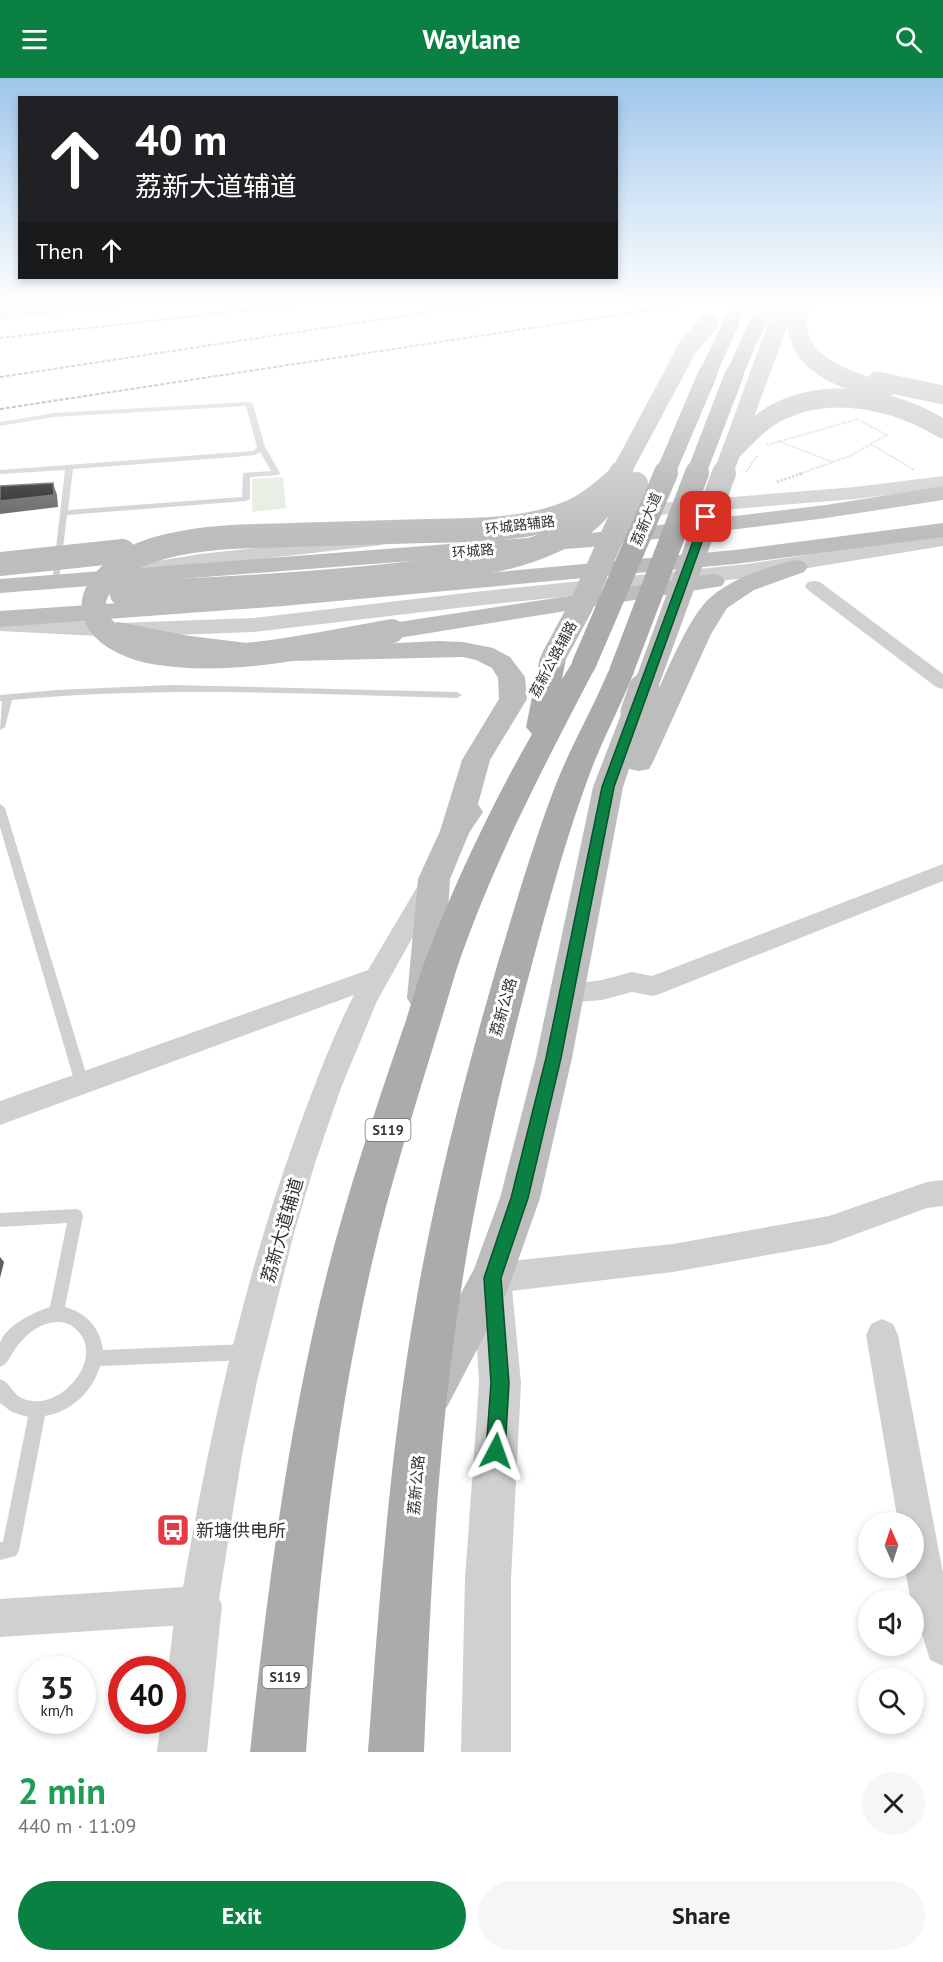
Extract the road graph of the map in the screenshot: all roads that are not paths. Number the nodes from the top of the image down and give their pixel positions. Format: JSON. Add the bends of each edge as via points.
{"nodes":[{"id":1,"x":670,"y":380,"type":"edge"},
{"id":2,"x":682,"y":380,"type":"edge"},
{"id":3,"x":705,"y":380,"type":"edge"},
{"id":4,"x":732,"y":380,"type":"edge"},
{"id":5,"x":756,"y":380,"type":"edge"},
{"id":6,"x":850,"y":380,"type":"edge"},
{"id":7,"x":879,"y":380,"type":"edge"},
{"id":8,"x":943,"y":395,"type":"edge"},
{"id":9,"x":943,"y":406,"type":"edge"},
{"id":10,"x":0,"y":424,"type":"edge"},
{"id":11,"x":943,"y":429,"type":"edge"},
{"id":12,"x":261,"y":447,"type":"junction"},
{"id":13,"x":728,"y":455,"type":"junction"},
{"id":14,"x":69,"y":467,"type":"junction"},
{"id":15,"x":943,"y":471,"type":"edge"},
{"id":16,"x":0,"y":472,"type":"edge"},
{"id":17,"x":617,"y":479,"type":"junction"},
{"id":18,"x":943,"y":482,"type":"edge"},
{"id":19,"x":855,"y":493,"type":"junction"},
{"id":20,"x":943,"y":494,"type":"edge"},
{"id":21,"x":64,"y":513,"type":"junction"},
{"id":22,"x":610,"y":513,"type":"junction"},
{"id":23,"x":943,"y":518,"type":"edge"},
{"id":24,"x":943,"y":530,"type":"edge"},
{"id":25,"x":943,"y":540,"type":"edge"},
{"id":26,"x":832,"y":559,"type":"junction"},
{"id":27,"x":0,"y":564,"type":"edge"},
{"id":28,"x":805,"y":577,"type":"junction"},
{"id":29,"x":99,"y":578,"type":"junction"},
{"id":30,"x":514,"y":578,"type":"junction"},
{"id":31,"x":0,"y":579,"type":"edge"},
{"id":32,"x":56,"y":581,"type":"junction"},
{"id":33,"x":0,"y":585,"type":"edge"},
{"id":34,"x":0,"y":600,"type":"edge"},
{"id":35,"x":0,"y":619,"type":"edge"},
{"id":36,"x":0,"y":624,"type":"edge"},
{"id":37,"x":118,"y":630,"type":"junction"},
{"id":38,"x":553,"y":658,"type":"junction"},
{"id":39,"x":943,"y":683,"type":"edge"},
{"id":40,"x":457,"y":695,"type":"dead end"},
{"id":41,"x":4,"y":698,"type":"edge"},
{"id":42,"x":0,"y":727,"type":"edge"},
{"id":43,"x":534,"y":756,"type":"junction"},
{"id":44,"x":0,"y":808,"type":"edge"},
{"id":45,"x":455,"y":831,"type":"junction"},
{"id":46,"x":593,"y":868,"type":"junction"},
{"id":47,"x":943,"y":872,"type":"edge"},
{"id":48,"x":434,"y":879,"type":"junction"},
{"id":49,"x":379,"y":976,"type":"junction"},
{"id":50,"x":567,"y":993,"type":"junction"},
{"id":51,"x":424,"y":1022,"type":"junction"},
{"id":52,"x":82,"y":1083,"type":"junction"},
{"id":53,"x":0,"y":1113,"type":"edge"},
{"id":54,"x":943,"y":1192,"type":"edge"},
{"id":55,"x":0,"y":1220,"type":"edge"},
{"id":56,"x":492,"y":1278,"type":"junction"},
{"id":57,"x":56,"y":1315,"type":"junction"},
{"id":58,"x":882,"y":1335,"type":"dead end"},
{"id":59,"x":249,"y":1352,"type":"junction"},
{"id":60,"x":94,"y":1358,"type":"junction"},
{"id":61,"x":0,"y":1359,"type":"edge"},
{"id":62,"x":0,"y":1387,"type":"edge"},
{"id":63,"x":423,"y":1406,"type":"junction"},
{"id":64,"x":38,"y":1410,"type":"junction"},
{"id":65,"x":0,"y":1551,"type":"edge"},
{"id":66,"x":199,"y":1605,"type":"junction"},
{"id":67,"x":0,"y":1618,"type":"edge"},
{"id":68,"x":943,"y":1647,"type":"edge"},
{"id":69,"x":182,"y":1752,"type":"edge"},
{"id":70,"x":278,"y":1752,"type":"edge"},
{"id":71,"x":396,"y":1752,"type":"edge"},
{"id":72,"x":486,"y":1752,"type":"edge"}],
"edges":[{"from":1,"to":17,"type":"main road","bridge":true},
{"from":2,"to":38,"type":"main road","name":"荔新公路辅路","bridge":true,"via":[[580,608]]},
{"from":3,"to":43,"type":"main road","name":"荔新大道","number":"S119","bridge":true,"via":[[584,664]]},
{"from":4,"to":63,"type":"main road","name":"荔新公路","bridge":true,"via":[[621,672],[573,780],[528,916],[491,1051],[446,1256]]},
{"from":5,"to":13,"type":"main road","bridge":true},
{"from":6,"to":9,"type":"main road","bridge":true},
{"from":7,"to":8,"type":"main road","bridge":true},
{"from":10,"to":12,"type":"lane","via":[[54,415],[249,404]]},
{"from":11,"to":13,"type":"main road","bridge":true,"via":[[912,412],[884,404],[840,399],[813,401],[781,409],[757,424]]},
{"from":12,"to":14,"type":"lane","via":[[255,453]]},
{"from":12,"to":21,"type":"lane","via":[[276,473],[246,475],[246,499]]},
{"from":13,"to":46,"type":"main road","bridge":true,"via":[[608,787]]},
{"from":14,"to":16,"type":"lane"},
{"from":14,"to":21,"type":"lane"},
{"from":15,"to":19,"type":"main road","via":[[913,483]]},
{"from":17,"to":28,"type":"main road","bridge":true,"via":[[574,511],[514,526],[233,536],[172,544],[141,554],[115,570],[99,588],[92,607],[98,624],[116,641],[143,651],[182,656],[224,655]]},
{"from":17,"to":34,"type":"main road","bridge":true,"via":[[592,518],[552,542],[513,555],[346,580]]},
{"from":18,"to":19,"type":"street","name":"环城路辅路"},
{"from":19,"to":22,"type":"street","name":"环城路辅路"},
{"from":20,"to":29,"type":"main road","name":"环城路","via":[[706,529],[447,554]]},
{"from":21,"to":32,"type":"lane"},
{"from":22,"to":27,"type":"main road","bridge":true,"via":[[318,532]]},
{"from":22,"to":29,"type":"street","name":"环城路辅路","via":[[200,560]]},
{"from":23,"to":30,"type":"main road","via":[[620,558]]},
{"from":24,"to":30,"type":"main road","via":[[735,557]]},
{"from":25,"to":26,"type":"street"},
{"from":26,"to":28,"type":"main road"},
{"from":26,"to":37,"type":"street","via":[[303,621]]},
{"from":28,"to":39,"type":"street"},
{"from":28,"to":46,"type":"main road","via":[[745,585],[718,603],[675,681]]},
{"from":29,"to":32,"type":"main road","name":"环城路"},
{"from":30,"to":35,"type":"main road"},
{"from":31,"to":32,"type":"street"},
{"from":32,"to":33,"type":"main road","name":"环城路"},
{"from":36,"to":37,"type":"street"},
{"from":37,"to":45,"type":"main road","via":[[190,644],[276,652],[460,648],[489,656],[508,670],[513,699],[476,760]]},
{"from":38,"to":43,"type":"main road"},
{"from":38,"to":45,"type":"main road","name":"荔新公路辅路","via":[[495,770]]},
{"from":40,"to":41,"type":"lane","via":[[143,688]]},
{"from":41,"to":42,"type":"lane"},
{"from":43,"to":51,"type":"main road","number":"S119","via":[[440,966]]},
{"from":44,"to":52,"type":"lane"},
{"from":45,"to":48,"type":"main road","name":"荔新公路辅路"},
{"from":46,"to":50,"type":"main road"},
{"from":47,"to":50,"type":"street","via":[[652,986],[632,982]]},
{"from":48,"to":49,"type":"street","name":"荔新大道辅道"},
{"from":48,"to":51,"type":"main road","name":"荔新公路辅路"},
{"from":49,"to":52,"type":"street"},
{"from":49,"to":59,"type":"street","name":"荔新大道辅道","via":[[357,1017],[290,1196]]},
{"from":50,"to":56,"type":"main road","via":[[520,1198]]},
{"from":51,"to":70,"type":"main road","number":"S119","via":[[385,1139],[339,1313],[306,1503]]},
{"from":52,"to":53,"type":"street"},
{"from":54,"to":56,"type":"street","via":[[829,1230],[673,1258]]},
{"from":55,"to":57,"type":"lane","via":[[76,1216]]},
{"from":56,"to":63,"type":"main road"},
{"from":56,"to":72,"type":"street","via":[[500,1383],[488,1579]]},
{"from":57,"to":60,"type":"lane","via":[[70,1316],[90,1331]]},
{"from":57,"to":61,"type":"lane","via":[[27,1324],[14,1335]]},
{"from":58,"to":68,"type":"street","via":[[929,1597]]},
{"from":59,"to":60,"type":"lane"},
{"from":59,"to":66,"type":"street","name":"荔新大道辅道","via":[[214,1508]]},
{"from":60,"to":64,"type":"lane","via":[[81,1387],[68,1398]]},
{"from":62,"to":64,"type":"lane","via":[[10,1402]]},
{"from":63,"to":71,"type":"main road","name":"荔新公路"},
{"from":64,"to":65,"type":"lane","via":[[10,1550]]},
{"from":66,"to":67,"type":"street"},
{"from":66,"to":69,"type":"street"}]}
